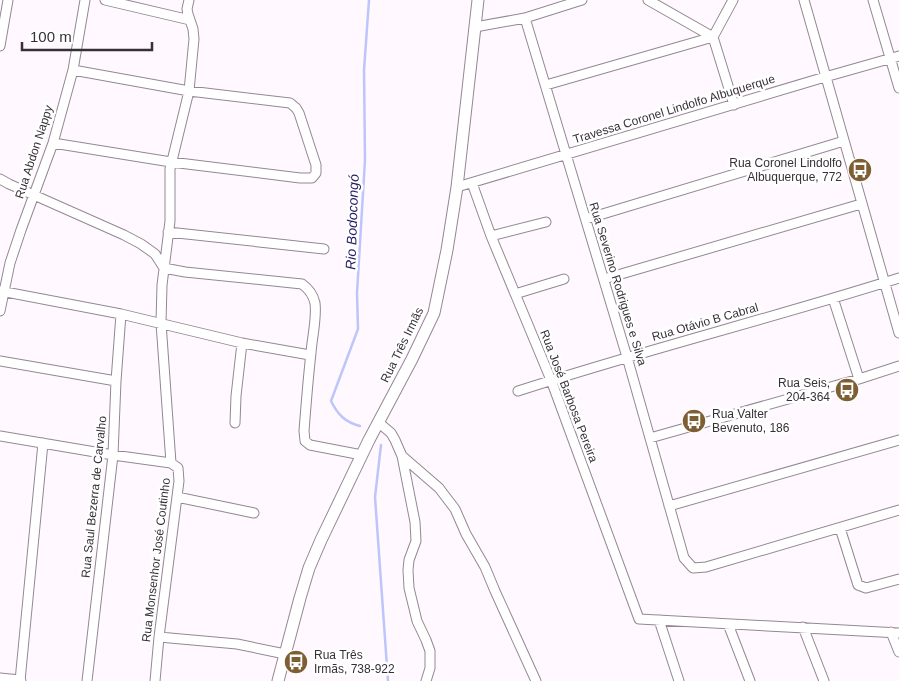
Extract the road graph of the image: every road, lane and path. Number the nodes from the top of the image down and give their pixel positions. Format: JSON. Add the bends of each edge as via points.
{"nodes":[{"id":1,"x":8,"y":0,"type":"edge"},
{"id":2,"x":85,"y":0,"type":"edge"},
{"id":3,"x":105,"y":0,"type":"edge"},
{"id":4,"x":189,"y":0,"type":"edge"},
{"id":5,"x":478,"y":0,"type":"edge"},
{"id":6,"x":582,"y":0,"type":"edge"},
{"id":7,"x":648,"y":0,"type":"edge"},
{"id":8,"x":733,"y":0,"type":"edge"},
{"id":9,"x":804,"y":0,"type":"edge"},
{"id":10,"x":873,"y":0,"type":"edge"},
{"id":11,"x":526,"y":18,"type":"junction"},
{"id":12,"x":190,"y":20,"type":"junction"},
{"id":13,"x":475,"y":27,"type":"junction"},
{"id":14,"x":713,"y":37,"type":"junction"},
{"id":15,"x":0,"y":46,"type":"edge"},
{"id":16,"x":895,"y":57,"type":"edge"},
{"id":17,"x":73,"y":70,"type":"junction"},
{"id":18,"x":825,"y":77,"type":"junction"},
{"id":19,"x":546,"y":85,"type":"junction"},
{"id":20,"x":899,"y":88,"type":"edge"},
{"id":21,"x":189,"y":91,"type":"junction"},
{"id":22,"x":734,"y":105,"type":"junction"},
{"id":23,"x":844,"y":142,"type":"junction"},
{"id":24,"x":53,"y":143,"type":"junction"},
{"id":25,"x":566,"y":154,"type":"junction"},
{"id":26,"x":171,"y":162,"type":"junction"},
{"id":27,"x":0,"y":179,"type":"edge"},
{"id":28,"x":472,"y":183,"type":"junction"},
{"id":29,"x":457,"y":187,"type":"junction"},
{"id":30,"x":34,"y":195,"type":"junction"},
{"id":31,"x":861,"y":204,"type":"junction"},
{"id":32,"x":586,"y":219,"type":"junction"},
{"id":33,"x":546,"y":222,"type":"dead end"},
{"id":34,"x":168,"y":232,"type":"junction"},
{"id":35,"x":491,"y":236,"type":"junction"},
{"id":36,"x":324,"y":249,"type":"dead end"},
{"id":37,"x":164,"y":268,"type":"junction"},
{"id":38,"x":564,"y":278,"type":"dead end"},
{"id":39,"x":899,"y":278,"type":"edge"},
{"id":40,"x":604,"y":279,"type":"junction"},
{"id":41,"x":884,"y":283,"type":"junction"},
{"id":42,"x":2,"y":291,"type":"edge"},
{"id":43,"x":515,"y":294,"type":"junction"},
{"id":44,"x":833,"y":298,"type":"junction"},
{"id":45,"x":0,"y":311,"type":"edge"},
{"id":46,"x":121,"y":314,"type":"junction"},
{"id":47,"x":161,"y":323,"type":"junction"},
{"id":48,"x":899,"y":333,"type":"edge"},
{"id":49,"x":242,"y":344,"type":"junction"},
{"id":50,"x":310,"y":355,"type":"junction"},
{"id":51,"x":627,"y":357,"type":"junction"},
{"id":52,"x":0,"y":360,"type":"edge"},
{"id":53,"x":899,"y":366,"type":"edge"},
{"id":54,"x":859,"y":379,"type":"junction"},
{"id":55,"x":551,"y":380,"type":"junction"},
{"id":56,"x":116,"y":381,"type":"junction"},
{"id":57,"x":518,"y":391,"type":"dead end"},
{"id":58,"x":235,"y":423,"type":"dead end"},
{"id":59,"x":377,"y":424,"type":"junction"},
{"id":60,"x":0,"y":436,"type":"edge"},
{"id":61,"x":650,"y":438,"type":"junction"},
{"id":62,"x":899,"y":440,"type":"edge"},
{"id":63,"x":43,"y":443,"type":"junction"},
{"id":64,"x":113,"y":455,"type":"junction"},
{"id":65,"x":362,"y":455,"type":"junction"},
{"id":66,"x":402,"y":456,"type":"junction"},
{"id":67,"x":171,"y":462,"type":"junction"},
{"id":68,"x":177,"y":496,"type":"junction"},
{"id":69,"x":669,"y":506,"type":"junction"},
{"id":70,"x":899,"y":510,"type":"edge"},
{"id":71,"x":254,"y":513,"type":"dead end"},
{"id":72,"x":840,"y":528,"type":"junction"},
{"id":73,"x":899,"y":579,"type":"edge"},
{"id":74,"x":659,"y":620,"type":"junction"},
{"id":75,"x":728,"y":624,"type":"junction"},
{"id":76,"x":803,"y":627,"type":"junction"},
{"id":77,"x":895,"y":632,"type":"edge"},
{"id":78,"x":159,"y":637,"type":"junction"},
{"id":79,"x":899,"y":652,"type":"edge"},
{"id":80,"x":285,"y":654,"type":"junction"},
{"id":81,"x":0,"y":679,"type":"edge"},
{"id":82,"x":20,"y":681,"type":"edge"},
{"id":83,"x":87,"y":681,"type":"edge"},
{"id":84,"x":155,"y":681,"type":"edge"},
{"id":85,"x":278,"y":681,"type":"edge"},
{"id":86,"x":426,"y":681,"type":"edge"},
{"id":87,"x":536,"y":681,"type":"edge"},
{"id":88,"x":679,"y":681,"type":"edge"},
{"id":89,"x":750,"y":681,"type":"edge"},
{"id":90,"x":824,"y":681,"type":"edge"}],
"edges":[{"from":1,"to":15,"type":"street"},
{"from":2,"to":17,"type":"street","name":"Rua Abdon Nappy"},
{"from":3,"to":12,"type":"street"},
{"from":4,"to":12,"type":"street","name":"Rua Monsenhor José Coutinho"},
{"from":5,"to":13,"type":"street","name":"Rua Três Irmãs"},
{"from":6,"to":11,"type":"street"},
{"from":7,"to":14,"type":"street"},
{"from":8,"to":14,"type":"street"},
{"from":9,"to":18,"type":"street"},
{"from":10,"to":16,"type":"street"},
{"from":11,"to":13,"type":"street"},
{"from":11,"to":19,"type":"street","name":"Rua Severino Rodrigues e Silva"},
{"from":12,"to":21,"type":"street","name":"Rua Monsenhor José Coutinho","via":[[194,39]]},
{"from":13,"to":29,"type":"street","name":"Rua Três Irmãs"},
{"from":14,"to":19,"type":"street"},
{"from":14,"to":22,"type":"street"},
{"from":16,"to":18,"type":"street","name":"Travessa Coronel Lindolfo Albuquerque"},
{"from":16,"to":20,"type":"street"},
{"from":17,"to":21,"type":"street"},
{"from":17,"to":24,"type":"street","name":"Rua Abdon Nappy"},
{"from":18,"to":22,"type":"street","name":"Travessa Coronel Lindolfo Albuquerque"},
{"from":18,"to":23,"type":"street"},
{"from":19,"to":25,"type":"street","name":"Rua Severino Rodrigues e Silva"},
{"from":21,"to":26,"type":"street","name":"Rua Monsenhor José Coutinho"},
{"from":21,"to":26,"type":"street","via":[[290,103],[296,108],[317,170],[315,176],[308,178]]},
{"from":22,"to":25,"type":"street","name":"Travessa Coronel Lindolfo Albuquerque"},
{"from":23,"to":31,"type":"street"},
{"from":23,"to":32,"type":"street"},
{"from":24,"to":26,"type":"street"},
{"from":24,"to":30,"type":"street","name":"Rua Abdon Nappy"},
{"from":25,"to":28,"type":"street","name":"Travessa Coronel Lindolfo Albuquerque"},
{"from":25,"to":32,"type":"street","name":"Rua Severino Rodrigues e Silva"},
{"from":26,"to":34,"type":"street","name":"Rua Monsenhor José Coutinho"},
{"from":27,"to":30,"type":"street"},
{"from":28,"to":29,"type":"street","name":"Travessa Coronel Lindolfo Albuquerque"},
{"from":28,"to":35,"type":"street","name":"Rua José Barbosa Pereira"},
{"from":29,"to":59,"type":"street","name":"Rua Três Irmãs","via":[[434,313]]},
{"from":30,"to":37,"type":"street","via":[[141,244],[155,254]]},
{"from":30,"to":42,"type":"street","name":"Rua Abdon Nappy"},
{"from":31,"to":40,"type":"street"},
{"from":31,"to":41,"type":"street"},
{"from":32,"to":40,"type":"street","name":"Rua Severino Rodrigues e Silva"},
{"from":33,"to":35,"type":"street"},
{"from":34,"to":36,"type":"street"},
{"from":34,"to":37,"type":"street","name":"Rua Monsenhor José Coutinho"},
{"from":35,"to":43,"type":"street","name":"Rua José Barbosa Pereira"},
{"from":37,"to":47,"type":"street","name":"Rua Monsenhor José Coutinho"},
{"from":37,"to":50,"type":"street","via":[[302,284],[313,296],[315,304]]},
{"from":38,"to":43,"type":"street"},
{"from":39,"to":41,"type":"street","name":"Rua Otávio B Cabral"},
{"from":40,"to":51,"type":"street","name":"Rua Severino Rodrigues e Silva"},
{"from":41,"to":44,"type":"street","name":"Rua Otávio B Cabral"},
{"from":41,"to":48,"type":"street"},
{"from":42,"to":45,"type":"street","name":"Rua Abdon Nappy"},
{"from":42,"to":46,"type":"street"},
{"from":43,"to":55,"type":"street","name":"Rua José Barbosa Pereira"},
{"from":44,"to":51,"type":"street","name":"Rua Otávio B Cabral"},
{"from":44,"to":54,"type":"street"},
{"from":46,"to":47,"type":"street"},
{"from":46,"to":56,"type":"street","name":"Rua Saul Bezerra de Carvalho"},
{"from":47,"to":49,"type":"street"},
{"from":47,"to":67,"type":"street","name":"Rua Monsenhor José Coutinho"},
{"from":49,"to":50,"type":"street"},
{"from":49,"to":58,"type":"street"},
{"from":50,"to":65,"type":"street","via":[[305,441],[310,445]]},
{"from":51,"to":55,"type":"street","name":"Rua Otávio B Cabral"},
{"from":51,"to":61,"type":"street","name":"Rua Severino Rodrigues e Silva"},
{"from":52,"to":56,"type":"street"},
{"from":53,"to":54,"type":"street"},
{"from":54,"to":61,"type":"street"},
{"from":55,"to":57,"type":"street","name":"Rua Otávio B Cabral"},
{"from":55,"to":74,"type":"street","name":"Rua José Barbosa Pereira","via":[[639,619]]},
{"from":56,"to":64,"type":"street","name":"Rua Saul Bezerra de Carvalho"},
{"from":59,"to":65,"type":"street","name":"Rua Três Irmãs"},
{"from":59,"to":66,"type":"street","via":[[391,434]]},
{"from":60,"to":63,"type":"street"},
{"from":61,"to":69,"type":"street","name":"Rua Severino Rodrigues e Silva"},
{"from":62,"to":69,"type":"street"},
{"from":63,"to":64,"type":"street"},
{"from":63,"to":82,"type":"street"},
{"from":64,"to":67,"type":"street"},
{"from":64,"to":83,"type":"street","name":"Rua Saul Bezerra de Carvalho"},
{"from":65,"to":80,"type":"street","name":"Rua Três Irmãs","via":[[309,568]]},
{"from":66,"to":86,"type":"street","via":[[416,532],[409,560],[409,588],[417,620],[430,651]]},
{"from":66,"to":87,"type":"street","via":[[438,488],[454,509],[485,567]]},
{"from":67,"to":68,"type":"street","name":"Rua Monsenhor José Coutinho","via":[[179,472]]},
{"from":68,"to":71,"type":"street"},
{"from":68,"to":78,"type":"street","name":"Rua Monsenhor José Coutinho"},
{"from":69,"to":72,"type":"street","name":"Rua Severino Rodrigues e Silva","via":[[684,558],[693,568],[706,568]]},
{"from":70,"to":72,"type":"street"},
{"from":72,"to":73,"type":"street","via":[[858,585],[873,587]]},
{"from":74,"to":75,"type":"street"},
{"from":74,"to":88,"type":"street"},
{"from":75,"to":76,"type":"street"},
{"from":75,"to":89,"type":"street"},
{"from":76,"to":77,"type":"street"},
{"from":76,"to":90,"type":"street"},
{"from":77,"to":79,"type":"street"},
{"from":78,"to":80,"type":"street","via":[[237,644]]},
{"from":78,"to":84,"type":"street","name":"Rua Monsenhor José Coutinho"},
{"from":80,"to":85,"type":"street","name":"Rua Três Irmãs"},
{"from":81,"to":82,"type":"street"}]}
